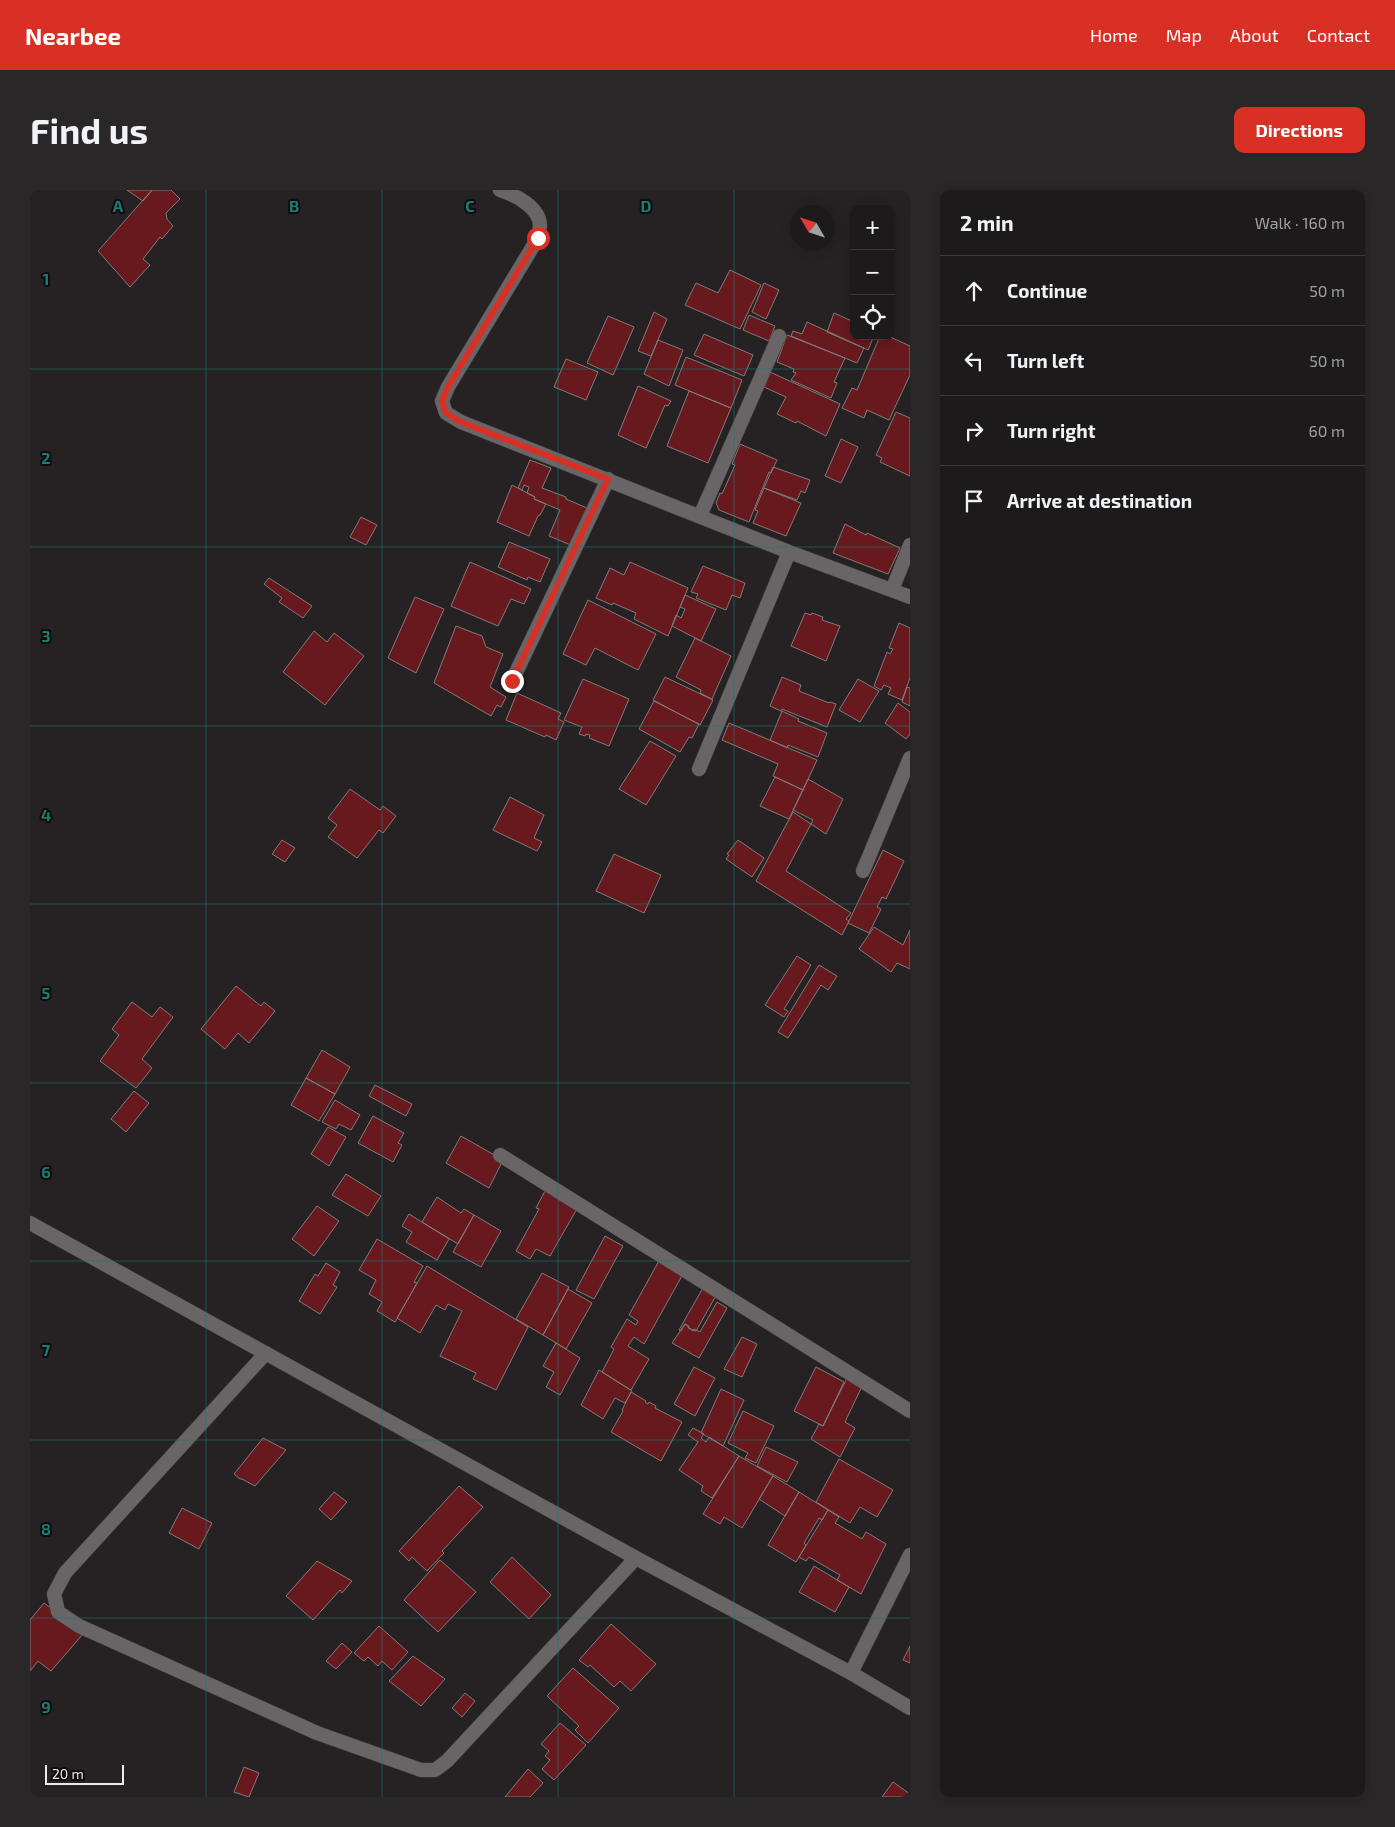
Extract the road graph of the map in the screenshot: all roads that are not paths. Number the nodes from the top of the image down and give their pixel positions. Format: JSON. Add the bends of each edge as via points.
{"nodes":[{"id":1,"x":500,"y":190,"type":"edge"},
{"id":2,"x":779,"y":336,"type":"dead end"},
{"id":3,"x":608,"y":479,"type":"junction"},
{"id":4,"x":700,"y":516,"type":"junction"},
{"id":5,"x":910,"y":545,"type":"edge"},
{"id":6,"x":789,"y":552,"type":"junction"},
{"id":7,"x":892,"y":590,"type":"junction"},
{"id":8,"x":910,"y":597,"type":"edge"},
{"id":9,"x":512,"y":681,"type":"dead end"},
{"id":10,"x":910,"y":758,"type":"edge"},
{"id":11,"x":699,"y":769,"type":"dead end"},
{"id":12,"x":863,"y":871,"type":"dead end"},
{"id":13,"x":500,"y":1155,"type":"dead end"},
{"id":14,"x":30,"y":1223,"type":"edge"},
{"id":15,"x":266,"y":1353,"type":"junction"},
{"id":16,"x":910,"y":1411,"type":"edge"},
{"id":17,"x":910,"y":1555,"type":"edge"},
{"id":18,"x":636,"y":1558,"type":"junction"},
{"id":19,"x":851,"y":1673,"type":"junction"},
{"id":20,"x":910,"y":1708,"type":"edge"}],
"edges":[{"from":1,"to":3,"type":"street","via":[[514,195],[536,214],[540,225],[538,238],[448,387],[442,401],[446,413],[461,422]]},
{"from":2,"to":4,"type":"street"},
{"from":3,"to":4,"type":"street"},
{"from":3,"to":9,"type":"street"},
{"from":4,"to":6,"type":"street"},
{"from":5,"to":7,"type":"street"},
{"from":6,"to":7,"type":"street"},
{"from":6,"to":11,"type":"street"},
{"from":7,"to":8,"type":"street"},
{"from":10,"to":12,"type":"street"},
{"from":13,"to":16,"type":"street"},
{"from":14,"to":15,"type":"street"},
{"from":15,"to":18,"type":"street"},
{"from":15,"to":18,"type":"street","via":[[65,1573],[54,1594],[58,1612],[79,1626],[317,1732],[421,1770],[435,1770],[447,1761]]},
{"from":17,"to":19,"type":"street"},
{"from":18,"to":19,"type":"street"},
{"from":19,"to":20,"type":"street"}]}
